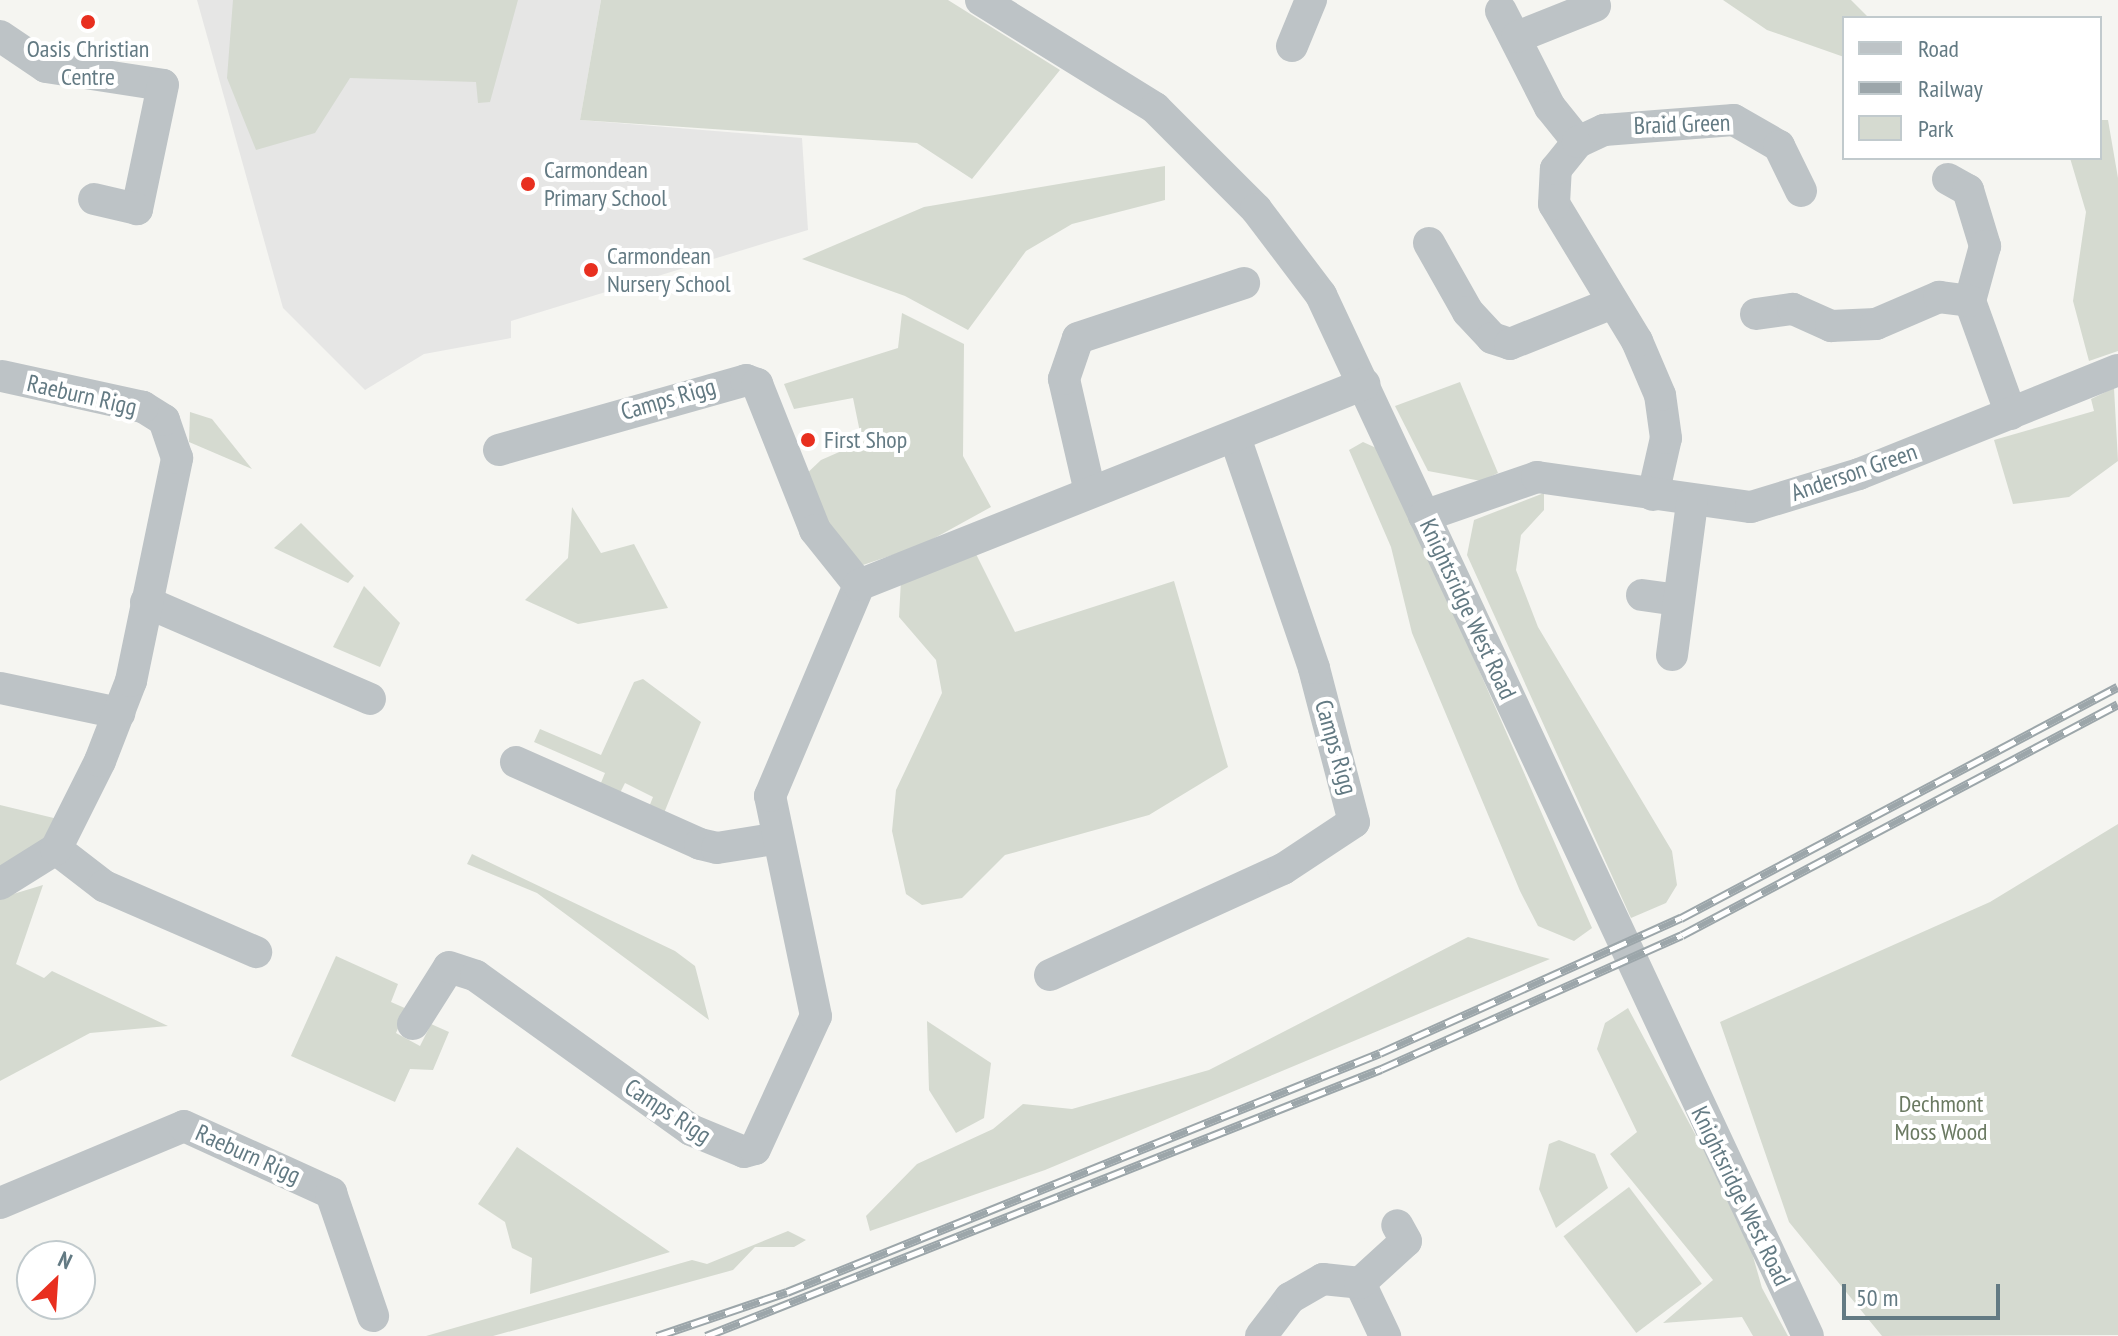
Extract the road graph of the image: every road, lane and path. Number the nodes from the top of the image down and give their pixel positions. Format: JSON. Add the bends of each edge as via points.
{"nodes":[{"id":1,"x":989,"y":2,"type":"edge"},
{"id":2,"x":1595,"y":6,"type":"dead end"},
{"id":3,"x":1315,"y":11,"type":"edge"},
{"id":4,"x":0,"y":36,"type":"edge"},
{"id":5,"x":1292,"y":46,"type":"dead end"},
{"id":6,"x":1578,"y":142,"type":"junction"},
{"id":7,"x":1948,"y":179,"type":"dead end"},
{"id":8,"x":1801,"y":191,"type":"dead end"},
{"id":9,"x":94,"y":199,"type":"dead end"},
{"id":10,"x":1429,"y":243,"type":"dead end"},
{"id":11,"x":1244,"y":283,"type":"dead end"},
{"id":12,"x":1970,"y":301,"type":"junction"},
{"id":13,"x":1610,"y":304,"type":"junction"},
{"id":14,"x":1756,"y":314,"type":"dead end"},
{"id":15,"x":2118,"y":370,"type":"edge"},
{"id":16,"x":2,"y":376,"type":"dead end"},
{"id":17,"x":1364,"y":384,"type":"junction"},
{"id":18,"x":2011,"y":414,"type":"junction"},
{"id":19,"x":1236,"y":440,"type":"junction"},
{"id":20,"x":499,"y":450,"type":"dead end"},
{"id":21,"x":1090,"y":492,"type":"junction"},
{"id":22,"x":1653,"y":495,"type":"junction"},
{"id":23,"x":1692,"y":503,"type":"junction"},
{"id":24,"x":1424,"y":516,"type":"junction"},
{"id":25,"x":859,"y":585,"type":"junction"},
{"id":26,"x":1642,"y":595,"type":"dead end"},
{"id":27,"x":1679,"y":600,"type":"junction"},
{"id":28,"x":146,"y":602,"type":"junction"},
{"id":29,"x":1672,"y":655,"type":"dead end"},
{"id":30,"x":0,"y":688,"type":"edge"},
{"id":31,"x":370,"y":699,"type":"dead end"},
{"id":32,"x":119,"y":713,"type":"junction"},
{"id":33,"x":516,"y":762,"type":"dead end"},
{"id":34,"x":774,"y":839,"type":"junction"},
{"id":35,"x":56,"y":849,"type":"junction"},
{"id":36,"x":0,"y":884,"type":"edge"},
{"id":37,"x":256,"y":952,"type":"dead end"},
{"id":38,"x":1050,"y":975,"type":"dead end"},
{"id":39,"x":413,"y":1024,"type":"dead end"},
{"id":40,"x":0,"y":1203,"type":"edge"},
{"id":41,"x":1397,"y":1225,"type":"dead end"},
{"id":42,"x":1360,"y":1283,"type":"junction"},
{"id":43,"x":373,"y":1316,"type":"dead end"},
{"id":44,"x":1261,"y":1336,"type":"edge"},
{"id":45,"x":1385,"y":1336,"type":"edge"},
{"id":46,"x":1808,"y":1336,"type":"edge"}],
"edges":[{"from":1,"to":17,"type":"street","name":"Knightsridge West Road","via":[[1085,58],[1193,143],[1256,209],[1321,295]]},
{"from":2,"to":6,"type":"street","via":[[1509,24],[1550,107]]},
{"from":3,"to":5,"type":"street"},
{"from":4,"to":9,"type":"street","via":[[46,67],[152,75],[137,209]]},
{"from":6,"to":8,"type":"street","name":"Braid Green","via":[[1648,121],[1690,128],[1734,120],[1779,146]]},
{"from":6,"to":13,"type":"street","via":[[1556,169],[1554,204]]},
{"from":7,"to":12,"type":"street","via":[[1968,190],[1985,246]]},
{"from":10,"to":13,"type":"street","via":[[1468,312],[1492,338],[1510,344]]},
{"from":11,"to":21,"type":"street","via":[[1078,338],[1064,379]]},
{"from":12,"to":14,"type":"street","via":[[1939,297],[1876,324],[1831,326],[1793,309]]},
{"from":12,"to":18,"type":"street"},
{"from":13,"to":22,"type":"street","via":[[1637,341],[1666,417]]},
{"from":15,"to":18,"type":"street","name":"Anderson Green"},
{"from":16,"to":28,"type":"street","name":"Raeburn Rigg","via":[[143,407],[164,420],[177,458]]},
{"from":17,"to":19,"type":"street"},
{"from":17,"to":24,"type":"street","name":"Knightsridge West Road"},
{"from":18,"to":23,"type":"street","name":"Anderson Green","via":[[1751,507]]},
{"from":19,"to":21,"type":"street"},
{"from":19,"to":38,"type":"street","name":"Camps Rigg","via":[[1314,668],[1354,822],[1283,869]]},
{"from":20,"to":25,"type":"street","name":"Camps Rigg","via":[[746,380],[757,384],[815,530]]},
{"from":21,"to":25,"type":"street"},
{"from":22,"to":23,"type":"street","name":"Anderson Green"},
{"from":22,"to":24,"type":"street","name":"Anderson Green","via":[[1537,477]]},
{"from":23,"to":27,"type":"street"},
{"from":24,"to":46,"type":"street","name":"Knightsridge West Road"},
{"from":25,"to":34,"type":"street","name":"Camps Rigg","via":[[777,765],[770,796]]},
{"from":26,"to":27,"type":"street"},
{"from":27,"to":29,"type":"street"},
{"from":28,"to":31,"type":"street"},
{"from":28,"to":32,"type":"street","name":"Raeburn Rigg"},
{"from":30,"to":32,"type":"street"},
{"from":32,"to":35,"type":"street","name":"Raeburn Rigg"},
{"from":33,"to":34,"type":"street","via":[[700,844],[717,848]]},
{"from":34,"to":39,"type":"street","name":"Camps Rigg","via":[[816,1027],[755,1149],[744,1152],[691,1130],[476,976],[449,967]]},
{"from":35,"to":36,"type":"street"},
{"from":35,"to":37,"type":"street","via":[[104,886]]},
{"from":40,"to":43,"type":"street","name":"Raeburn Rigg","via":[[184,1126],[331,1193]]},
{"from":41,"to":42,"type":"street","via":[[1406,1241]]},
{"from":42,"to":44,"type":"street","via":[[1323,1279],[1290,1298]]},
{"from":42,"to":45,"type":"street"}]}
